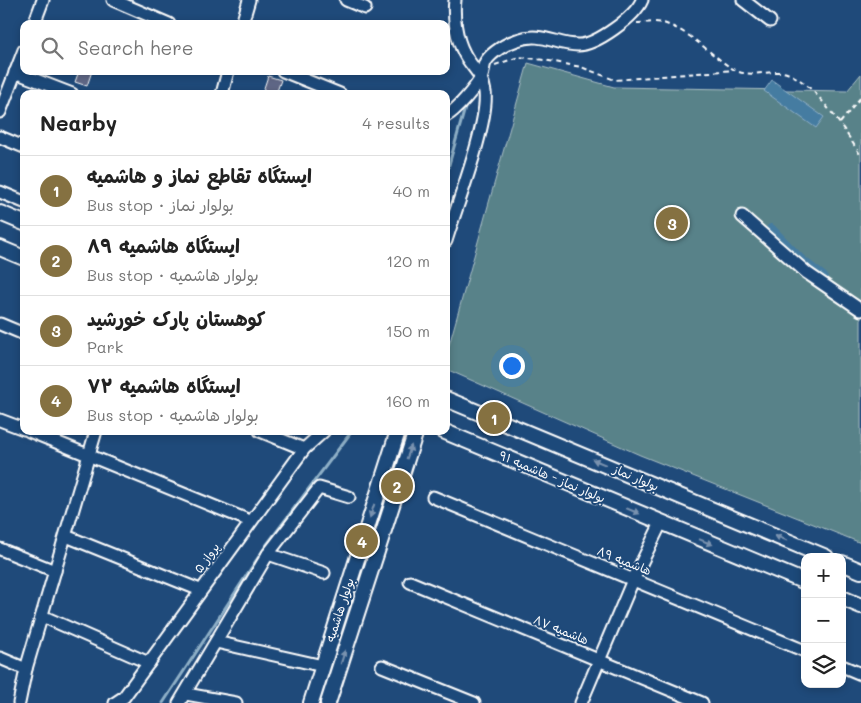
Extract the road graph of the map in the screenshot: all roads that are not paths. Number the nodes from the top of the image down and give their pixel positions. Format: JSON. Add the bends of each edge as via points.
{"nodes":[{"id":1,"x":43,"y":0,"type":"edge"},
{"id":2,"x":113,"y":0,"type":"edge"},
{"id":3,"x":249,"y":0,"type":"edge"},
{"id":4,"x":346,"y":0,"type":"edge"},
{"id":5,"x":454,"y":0,"type":"edge"},
{"id":6,"x":642,"y":0,"type":"edge"},
{"id":7,"x":743,"y":0,"type":"edge"},
{"id":8,"x":365,"y":8,"type":"dead end"},
{"id":9,"x":36,"y":20,"type":"edge"},
{"id":10,"x":160,"y":20,"type":"edge"},
{"id":11,"x":243,"y":20,"type":"edge"},
{"id":12,"x":770,"y":21,"type":"dead end"},
{"id":13,"x":20,"y":61,"type":"edge"},
{"id":14,"x":16,"y":72,"type":"junction"},
{"id":15,"x":20,"y":74,"type":"edge"},
{"id":16,"x":24,"y":75,"type":"edge"},
{"id":17,"x":227,"y":75,"type":"edge"},
{"id":18,"x":293,"y":75,"type":"edge"},
{"id":19,"x":482,"y":76,"type":"junction"},
{"id":20,"x":62,"y":90,"type":"edge"},
{"id":21,"x":223,"y":90,"type":"edge"},
{"id":22,"x":330,"y":90,"type":"edge"},
{"id":23,"x":0,"y":112,"type":"edge"},
{"id":24,"x":450,"y":114,"type":"edge"},
{"id":25,"x":0,"y":138,"type":"edge"},
{"id":26,"x":20,"y":146,"type":"edge"},
{"id":27,"x":0,"y":192,"type":"edge"},
{"id":28,"x":20,"y":200,"type":"edge"},
{"id":29,"x":0,"y":213,"type":"edge"},
{"id":30,"x":742,"y":216,"type":"dead end"},
{"id":31,"x":20,"y":221,"type":"edge"},
{"id":32,"x":450,"y":227,"type":"edge"},
{"id":33,"x":0,"y":248,"type":"edge"},
{"id":34,"x":20,"y":256,"type":"edge"},
{"id":35,"x":861,"y":310,"type":"edge"},
{"id":36,"x":0,"y":324,"type":"edge"},
{"id":37,"x":20,"y":332,"type":"edge"},
{"id":38,"x":450,"y":401,"type":"edge"},
{"id":39,"x":0,"y":420,"type":"edge"},
{"id":40,"x":20,"y":428,"type":"edge"},
{"id":41,"x":450,"y":434,"type":"edge"},
{"id":42,"x":39,"y":435,"type":"edge"},
{"id":43,"x":95,"y":435,"type":"edge"},
{"id":44,"x":270,"y":435,"type":"edge"},
{"id":45,"x":320,"y":435,"type":"edge"},
{"id":46,"x":397,"y":435,"type":"edge"},
{"id":47,"x":415,"y":435,"type":"edge"},
{"id":48,"x":304,"y":449,"type":"junction"},
{"id":49,"x":88,"y":455,"type":"junction"},
{"id":50,"x":349,"y":497,"type":"dead end"},
{"id":51,"x":433,"y":497,"type":"dead end"},
{"id":52,"x":250,"y":521,"type":"junction"},
{"id":53,"x":661,"y":523,"type":"junction"},
{"id":54,"x":66,"y":536,"type":"junction"},
{"id":55,"x":0,"y":549,"type":"edge"},
{"id":56,"x":816,"y":553,"type":"edge"},
{"id":57,"x":268,"y":554,"type":"junction"},
{"id":58,"x":846,"y":565,"type":"edge"},
{"id":59,"x":55,"y":571,"type":"junction"},
{"id":60,"x":861,"y":571,"type":"edge"},
{"id":61,"x":324,"y":573,"type":"dead end"},
{"id":62,"x":632,"y":580,"type":"junction"},
{"id":63,"x":801,"y":580,"type":"edge"},
{"id":64,"x":410,"y":582,"type":"dead end"},
{"id":65,"x":200,"y":590,"type":"junction"},
{"id":66,"x":846,"y":600,"type":"edge"},
{"id":67,"x":861,"y":606,"type":"edge"},
{"id":68,"x":42,"y":616,"type":"junction"},
{"id":69,"x":216,"y":642,"type":"junction"},
{"id":70,"x":801,"y":649,"type":"edge"},
{"id":71,"x":0,"y":658,"type":"edge"},
{"id":72,"x":599,"y":660,"type":"junction"},
{"id":73,"x":149,"y":663,"type":"junction"},
{"id":74,"x":323,"y":666,"type":"junction"},
{"id":75,"x":382,"y":666,"type":"dead end"},
{"id":76,"x":846,"y":668,"type":"edge"},
{"id":77,"x":26,"y":669,"type":"junction"},
{"id":78,"x":861,"y":674,"type":"edge"},
{"id":79,"x":183,"y":699,"type":"edge"},
{"id":80,"x":19,"y":703,"type":"edge"},
{"id":81,"x":115,"y":703,"type":"edge"},
{"id":82,"x":236,"y":703,"type":"edge"},
{"id":83,"x":311,"y":703,"type":"edge"},
{"id":84,"x":328,"y":703,"type":"edge"},
{"id":85,"x":474,"y":703,"type":"edge"},
{"id":86,"x":581,"y":703,"type":"edge"},
{"id":87,"x":702,"y":703,"type":"edge"}],
"edges":[{"from":1,"to":9,"type":"street"},
{"from":2,"to":10,"type":"street"},
{"from":3,"to":11,"type":"street"},
{"from":4,"to":8,"type":"street"},
{"from":5,"to":19,"type":"street","via":[[456,27],[463,52]]},
{"from":6,"to":19,"type":"street","via":[[622,22],[594,42],[578,45],[532,36],[516,40],[500,48],[485,62]]},
{"from":7,"to":12,"type":"street"},
{"from":13,"to":14,"type":"street"},
{"from":14,"to":15,"type":"street"},
{"from":14,"to":23,"type":"street"},
{"from":16,"to":20,"type":"street"},
{"from":17,"to":21,"type":"street"},
{"from":18,"to":22,"type":"street"},
{"from":19,"to":24,"type":"street"},
{"from":19,"to":32,"type":"street","via":[[485,94],[481,127]]},
{"from":25,"to":26,"type":"street"},
{"from":27,"to":28,"type":"street"},
{"from":29,"to":31,"type":"main road"},
{"from":30,"to":35,"type":"street","via":[[807,273]]},
{"from":33,"to":34,"type":"main road"},
{"from":36,"to":37,"type":"street"},
{"from":56,"to":38,"type":"main road","name":"بولوار نماز","one_way":true},
{"from":39,"to":40,"type":"street"},
{"from":41,"to":53,"type":"main road","name":"بولوار نماز - هاشمیه ۹۱","one_way":true},
{"from":42,"to":49,"type":"street"},
{"from":43,"to":49,"type":"street"},
{"from":44,"to":48,"type":"street"},
{"from":45,"to":48,"type":"street","name":"پرواز ۵"},
{"from":46,"to":74,"type":"main road","name":"بولوار هاشمیه","one_way":true},
{"from":84,"to":47,"type":"main road","name":"بولوار هاشمیه","one_way":true},
{"from":48,"to":52,"type":"street","name":"پرواز ۵"},
{"from":49,"to":52,"type":"street"},
{"from":49,"to":54,"type":"street"},
{"from":50,"to":57,"type":"street","via":[[319,488]]},
{"from":51,"to":62,"type":"street","name":"هاشمیه ۸۹"},
{"from":52,"to":65,"type":"street","name":"پرواز ۵"},
{"from":53,"to":62,"type":"street"},
{"from":53,"to":63,"type":"main road","one_way":true},
{"from":54,"to":59,"type":"street"},
{"from":54,"to":65,"type":"street"},
{"from":55,"to":59,"type":"street"},
{"from":57,"to":61,"type":"street"},
{"from":57,"to":69,"type":"street"},
{"from":58,"to":60,"type":"main road"},
{"from":59,"to":68,"type":"street"},
{"from":62,"to":70,"type":"street","name":"هاشمیه ۸۹"},
{"from":62,"to":72,"type":"street"},
{"from":64,"to":72,"type":"street","name":"هاشمیه ۸۷"},
{"from":65,"to":73,"type":"street","name":"پرواز ۵"},
{"from":66,"to":67,"type":"main road"},
{"from":68,"to":73,"type":"street"},
{"from":68,"to":77,"type":"street"},
{"from":69,"to":74,"type":"street"},
{"from":69,"to":79,"type":"street"},
{"from":71,"to":77,"type":"street"},
{"from":72,"to":86,"type":"street"},
{"from":72,"to":87,"type":"street","name":"هاشمیه ۸۷"},
{"from":73,"to":81,"type":"street","name":"پرواز ۵","via":[[124,697]]},
{"from":74,"to":83,"type":"main road","name":"بولوار هاشمیه"},
{"from":75,"to":85,"type":"street"},
{"from":76,"to":78,"type":"street"},
{"from":77,"to":80,"type":"street"},
{"from":79,"to":82,"type":"street"}]}
